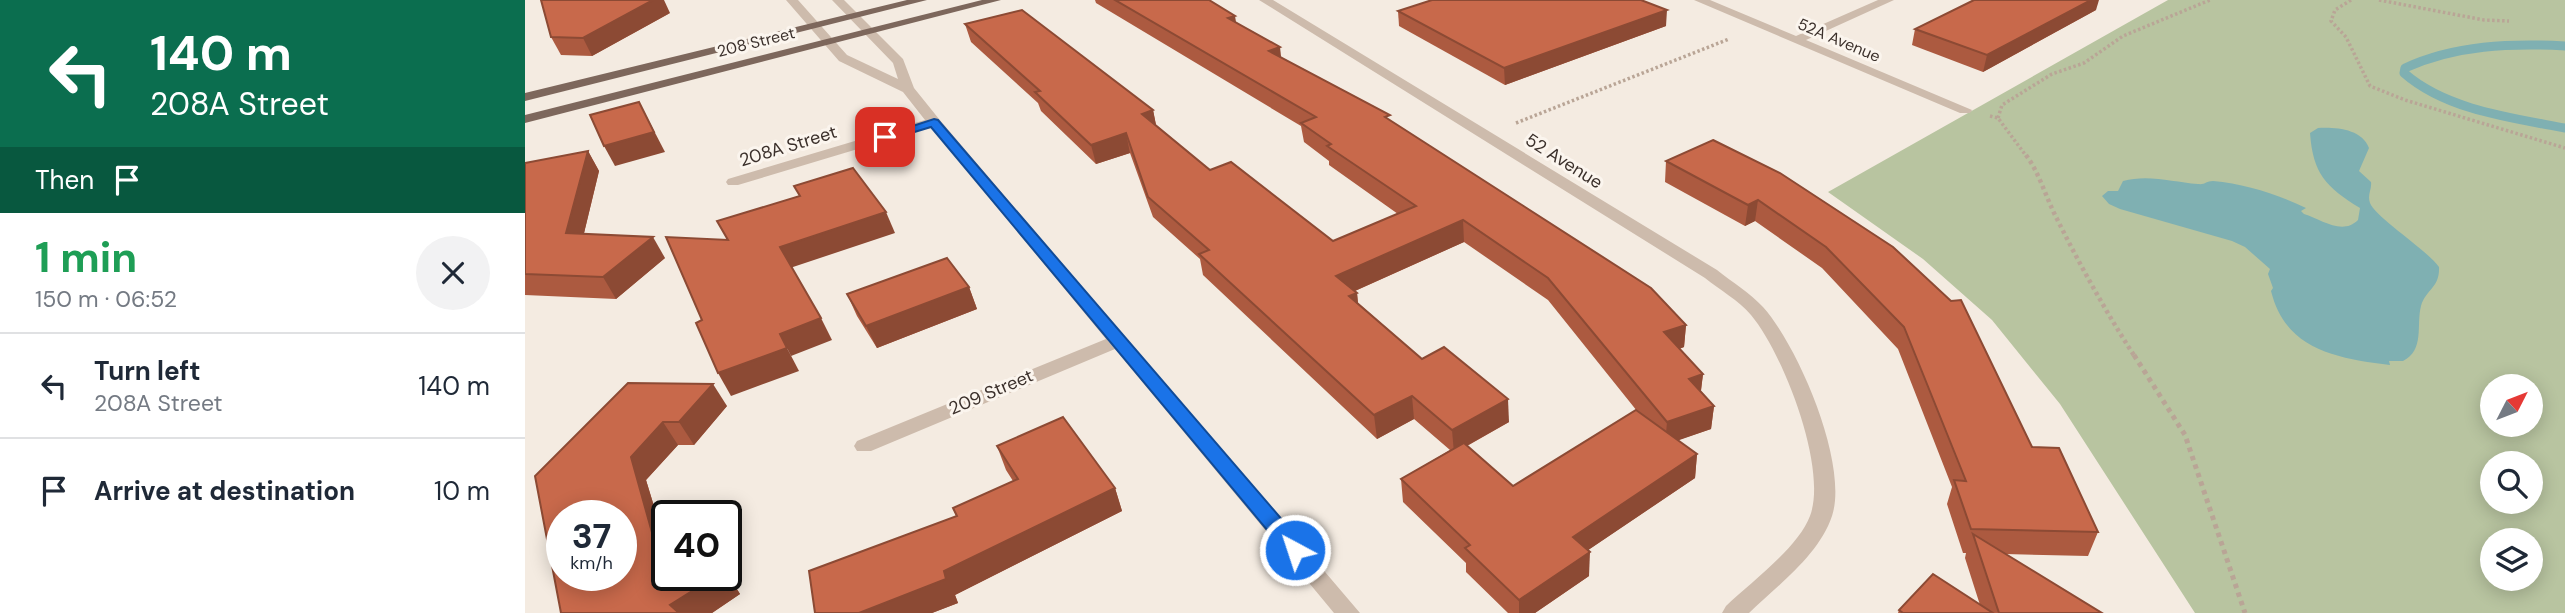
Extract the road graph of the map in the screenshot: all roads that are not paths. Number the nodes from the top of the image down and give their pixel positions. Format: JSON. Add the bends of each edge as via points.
{"nodes":[{"id":1,"x":792,"y":0,"type":"edge"},
{"id":2,"x":838,"y":0,"type":"edge"},
{"id":3,"x":921,"y":0,"type":"edge"},
{"id":4,"x":996,"y":0,"type":"edge"},
{"id":5,"x":1265,"y":0,"type":"edge"},
{"id":6,"x":1700,"y":0,"type":"edge"},
{"id":7,"x":1888,"y":0,"type":"edge"},
{"id":8,"x":854,"y":17,"type":"junction"},
{"id":9,"x":815,"y":26,"type":"junction"},
{"id":10,"x":869,"y":32,"type":"junction"},
{"id":11,"x":1796,"y":40,"type":"junction"},
{"id":12,"x":828,"y":42,"type":"junction"},
{"id":13,"x":908,"y":89,"type":"junction"},
{"id":14,"x":525,"y":97,"type":"edge"},
{"id":15,"x":1965,"y":110,"type":"road end"},
{"id":16,"x":525,"y":119,"type":"edge"},
{"id":17,"x":934,"y":122,"type":"junction"},
{"id":18,"x":733,"y":182,"type":"dead end"},
{"id":19,"x":1119,"y":340,"type":"junction"},
{"id":20,"x":864,"y":446,"type":"dead end"},
{"id":21,"x":1348,"y":613,"type":"edge"},
{"id":22,"x":1734,"y":613,"type":"edge"}],
"edges":[{"from":1,"to":9,"type":"street"},
{"from":2,"to":8,"type":"street"},
{"from":3,"to":8,"type":"main road","name":"208 Street"},
{"from":4,"to":10,"type":"main road","name":"208 Street"},
{"from":5,"to":22,"type":"street","name":"52 Avenue","via":[[1711,274],[1756,310],[1774,333],[1803,395],[1826,494],[1822,516],[1805,542]]},
{"from":6,"to":11,"type":"street","name":"52A Avenue"},
{"from":7,"to":11,"type":"street"},
{"from":8,"to":9,"type":"main road","name":"208 Street"},
{"from":8,"to":10,"type":"street"},
{"from":9,"to":12,"type":"street"},
{"from":9,"to":14,"type":"main road","name":"208 Street"},
{"from":10,"to":12,"type":"main road","name":"208 Street"},
{"from":10,"to":13,"type":"street","via":[[899,62]]},
{"from":11,"to":15,"type":"street","name":"52A Avenue"},
{"from":12,"to":13,"type":"street","via":[[843,58]]},
{"from":12,"to":16,"type":"main road","name":"208 Street"},
{"from":13,"to":17,"type":"street"},
{"from":17,"to":18,"type":"street","name":"208A Street"},
{"from":17,"to":19,"type":"street"},
{"from":19,"to":20,"type":"street","name":"209 Street"},
{"from":19,"to":21,"type":"street"}]}
